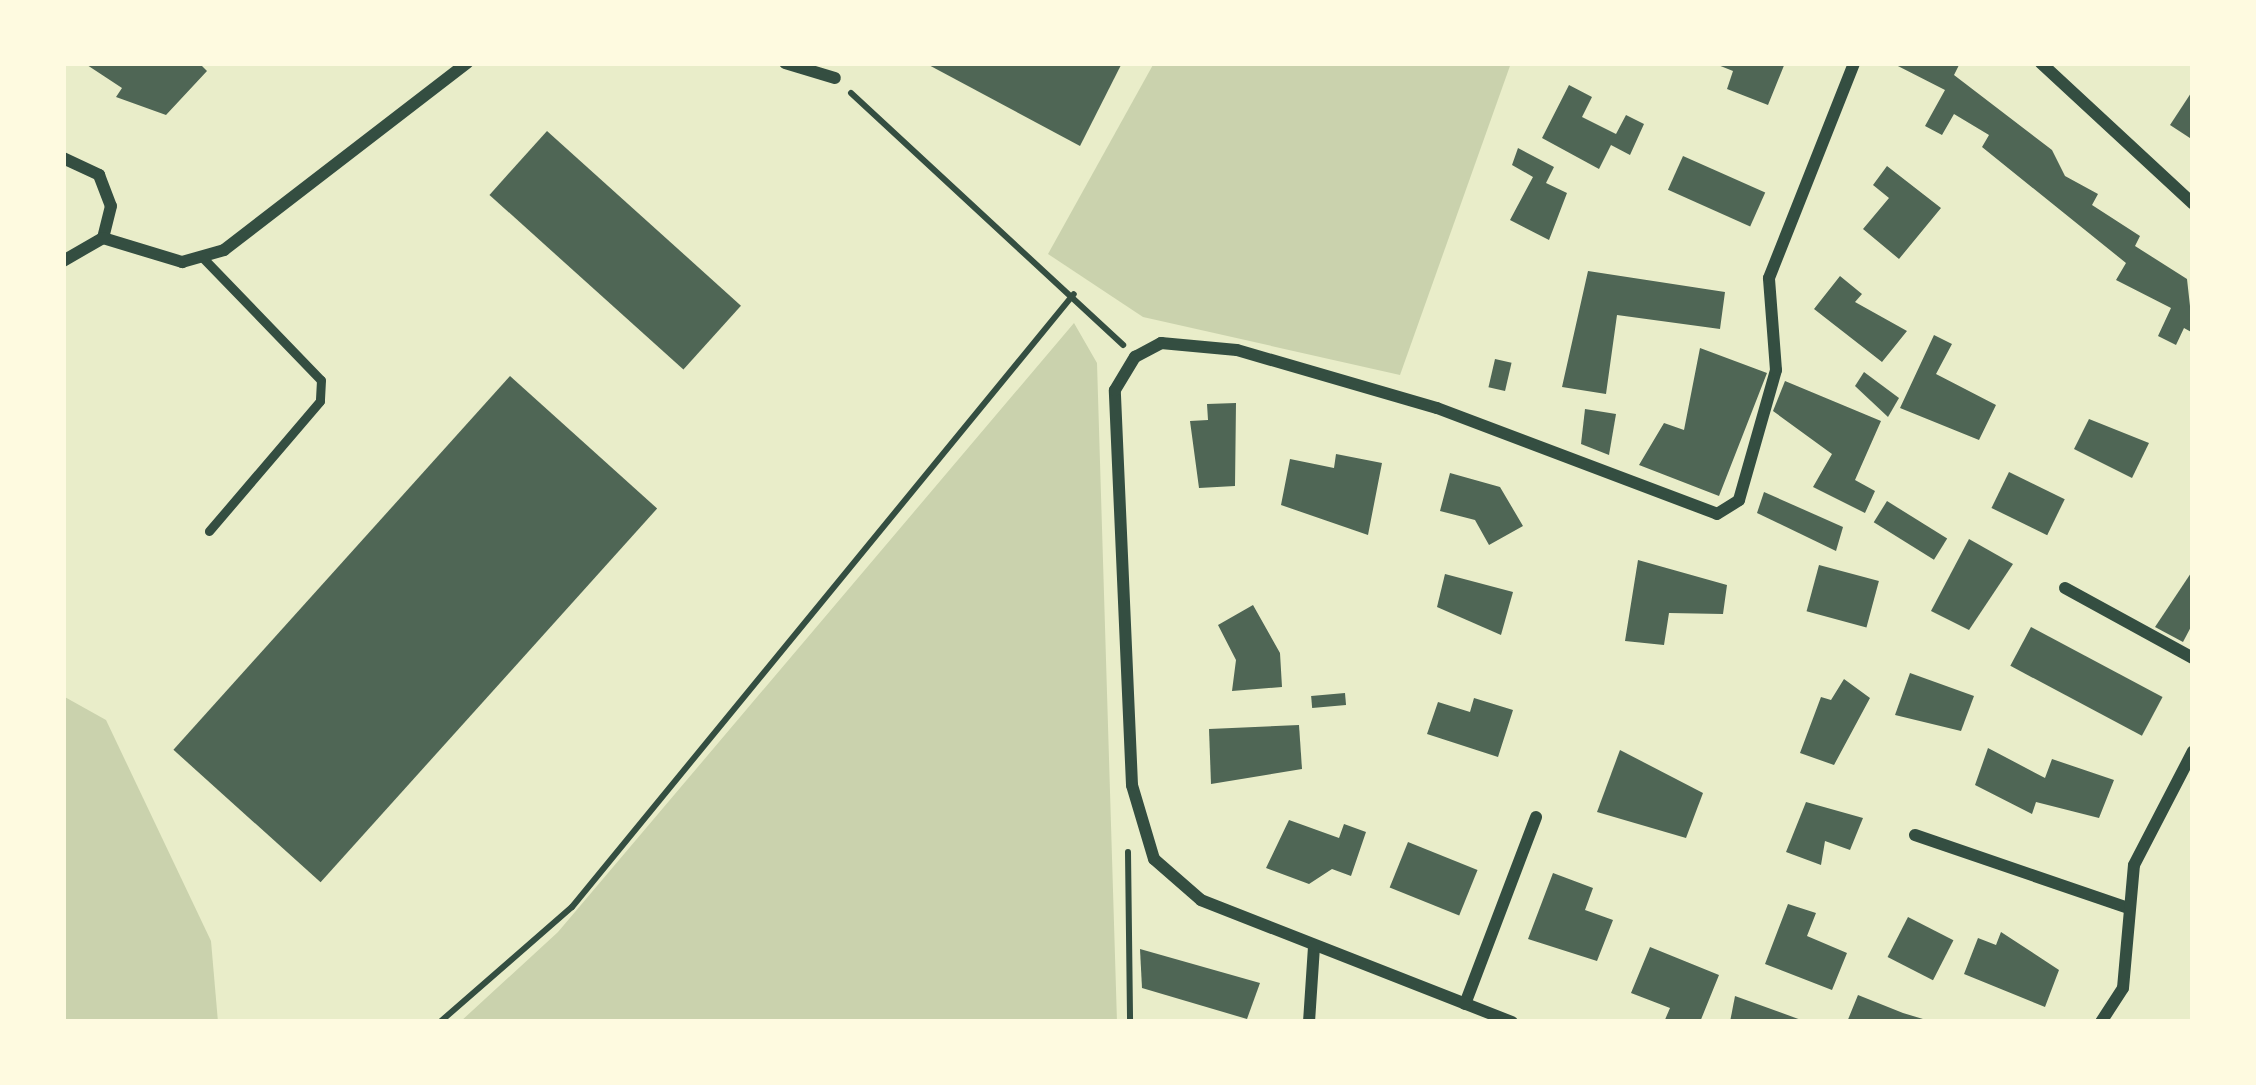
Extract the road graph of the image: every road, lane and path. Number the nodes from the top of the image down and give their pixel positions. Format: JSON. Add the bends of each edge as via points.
{"nodes":[{"id":1,"x":467,"y":63,"type":"edge"},
{"id":2,"x":1854,"y":63,"type":"edge"},
{"id":3,"x":2041,"y":63,"type":"edge"},
{"id":4,"x":794,"y":64,"type":"edge"},
{"id":5,"x":836,"y":78,"type":"joint"},
{"id":6,"x":63,"y":158,"type":"edge"},
{"id":7,"x":2193,"y":204,"type":"edge"},
{"id":8,"x":103,"y":238,"type":"junction"},
{"id":9,"x":204,"y":259,"type":"junction"},
{"id":10,"x":63,"y":260,"type":"edge"},
{"id":11,"x":1074,"y":294,"type":"junction"},
{"id":12,"x":1135,"y":357,"type":"junction"},
{"id":13,"x":209,"y":531,"type":"dead end"},
{"id":14,"x":2065,"y":588,"type":"dead end"},
{"id":15,"x":2193,"y":658,"type":"edge"},
{"id":16,"x":2193,"y":751,"type":"edge"},
{"id":17,"x":1134,"y":812,"type":"junction"},
{"id":18,"x":1536,"y":817,"type":"dead end"},
{"id":19,"x":1915,"y":835,"type":"dead end"},
{"id":20,"x":2128,"y":908,"type":"junction"},
{"id":21,"x":1313,"y":946,"type":"junction"},
{"id":22,"x":1466,"y":1004,"type":"junction"},
{"id":23,"x":440,"y":1022,"type":"edge"},
{"id":24,"x":1130,"y":1022,"type":"edge"},
{"id":25,"x":1309,"y":1022,"type":"edge"},
{"id":26,"x":1512,"y":1022,"type":"edge"},
{"id":27,"x":2101,"y":1022,"type":"edge"}],
"edges":[{"from":1,"to":9,"type":"street"},
{"from":2,"to":12,"type":"street","via":[[1769,278],[1776,370],[1738,500],[1717,514],[1437,408],[1238,350],[1161,343]]},
{"from":3,"to":7,"type":"street"},
{"from":4,"to":5,"type":"street"},
{"from":5,"to":11,"type":"path"},
{"from":6,"to":8,"type":"street","via":[[107,189]]},
{"from":8,"to":9,"type":"street"},
{"from":8,"to":10,"type":"street"},
{"from":9,"to":13,"type":"lane","via":[[321,380],[320,401]]},
{"from":11,"to":12,"type":"path"},
{"from":11,"to":23,"type":"path","via":[[572,907]]},
{"from":12,"to":17,"type":"street","via":[[1115,406]]},
{"from":14,"to":15,"type":"street"},
{"from":16,"to":20,"type":"street","via":[[2134,865]]},
{"from":17,"to":21,"type":"street","via":[[1154,859],[1184,889]]},
{"from":17,"to":24,"type":"path"},
{"from":18,"to":22,"type":"street"},
{"from":19,"to":20,"type":"street"},
{"from":20,"to":27,"type":"street","via":[[2123,988]]},
{"from":21,"to":22,"type":"street"},
{"from":21,"to":25,"type":"street"},
{"from":22,"to":26,"type":"street"}]}
